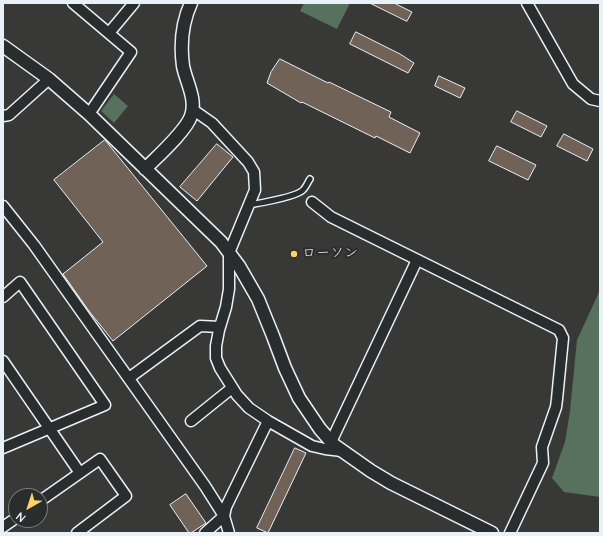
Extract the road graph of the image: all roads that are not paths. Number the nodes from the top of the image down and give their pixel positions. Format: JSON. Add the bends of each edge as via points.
{"nodes":[{"id":1,"x":73,"y":3,"type":"edge"},
{"id":2,"x":134,"y":3,"type":"edge"},
{"id":3,"x":191,"y":3,"type":"edge"},
{"id":4,"x":527,"y":3,"type":"edge"},
{"id":5,"x":109,"y":33,"type":"junction"},
{"id":6,"x":3,"y":46,"type":"edge"},
{"id":7,"x":49,"y":79,"type":"junction"},
{"id":8,"x":600,"y":101,"type":"edge"},
{"id":9,"x":192,"y":109,"type":"junction"},
{"id":10,"x":89,"y":114,"type":"junction"},
{"id":11,"x":3,"y":116,"type":"edge"},
{"id":12,"x":145,"y":170,"type":"junction"},
{"id":13,"x":310,"y":179,"type":"dead end"},
{"id":14,"x":312,"y":202,"type":"dead end"},
{"id":15,"x":249,"y":205,"type":"junction"},
{"id":16,"x":3,"y":206,"type":"edge"},
{"id":17,"x":229,"y":253,"type":"junction"},
{"id":18,"x":418,"y":260,"type":"junction"},
{"id":19,"x":3,"y":297,"type":"edge"},
{"id":20,"x":220,"y":326,"type":"junction"},
{"id":21,"x":3,"y":361,"type":"edge"},
{"id":22,"x":129,"y":378,"type":"junction"},
{"id":23,"x":232,"y":388,"type":"junction"},
{"id":24,"x":191,"y":420,"type":"dead end"},
{"id":25,"x":268,"y":421,"type":"junction"},
{"id":26,"x":49,"y":428,"type":"junction"},
{"id":27,"x":331,"y":442,"type":"junction"},
{"id":28,"x":3,"y":448,"type":"edge"},
{"id":29,"x":342,"y":451,"type":"junction"},
{"id":30,"x":80,"y":473,"type":"junction"},
{"id":31,"x":48,"y":495,"type":"edge"},
{"id":32,"x":224,"y":516,"type":"junction"},
{"id":33,"x":3,"y":528,"type":"edge"},
{"id":34,"x":6,"y":533,"type":"edge"},
{"id":35,"x":76,"y":533,"type":"edge"},
{"id":36,"x":205,"y":533,"type":"edge"},
{"id":37,"x":229,"y":533,"type":"edge"},
{"id":38,"x":492,"y":533,"type":"edge"},
{"id":39,"x":510,"y":533,"type":"edge"}],
"edges":[{"from":1,"to":5,"type":"street"},
{"from":2,"to":5,"type":"street"},
{"from":3,"to":9,"type":"street","via":[[182,28],[181,42],[184,67],[193,101]]},
{"from":4,"to":8,"type":"street","via":[[573,84],[591,100]]},
{"from":5,"to":10,"type":"street","via":[[131,52]]},
{"from":6,"to":7,"type":"street"},
{"from":7,"to":10,"type":"street"},
{"from":7,"to":11,"type":"street","via":[[9,115]]},
{"from":9,"to":12,"type":"street","via":[[191,116],[181,132]]},
{"from":9,"to":15,"type":"street","via":[[212,123],[254,172],[255,190]]},
{"from":10,"to":12,"type":"street"},
{"from":12,"to":17,"type":"street","via":[[221,242]]},
{"from":13,"to":15,"type":"lane","via":[[299,193]]},
{"from":14,"to":18,"type":"street","via":[[331,218]]},
{"from":15,"to":17,"type":"street"},
{"from":16,"to":22,"type":"street"},
{"from":17,"to":20,"type":"street","via":[[229,288]]},
{"from":17,"to":27,"type":"street","via":[[240,266],[258,299],[299,398]]},
{"from":18,"to":27,"type":"street"},
{"from":18,"to":39,"type":"street","via":[[559,330],[563,338],[556,407],[542,447],[543,463]]},
{"from":19,"to":26,"type":"street","via":[[20,282],[105,405]]},
{"from":20,"to":22,"type":"street","via":[[200,326]]},
{"from":20,"to":23,"type":"street","via":[[216,358]]},
{"from":21,"to":26,"type":"street"},
{"from":22,"to":32,"type":"street"},
{"from":23,"to":24,"type":"street"},
{"from":23,"to":25,"type":"street","via":[[249,408]]},
{"from":25,"to":29,"type":"street","via":[[312,446]]},
{"from":25,"to":32,"type":"street"},
{"from":26,"to":28,"type":"street"},
{"from":26,"to":30,"type":"street"},
{"from":27,"to":29,"type":"street"},
{"from":29,"to":38,"type":"street","via":[[391,483]]},
{"from":30,"to":31,"type":"street"},
{"from":30,"to":35,"type":"street","via":[[100,459],[126,496]]},
{"from":32,"to":36,"type":"street"},
{"from":32,"to":37,"type":"street"},
{"from":33,"to":34,"type":"street"}]}
